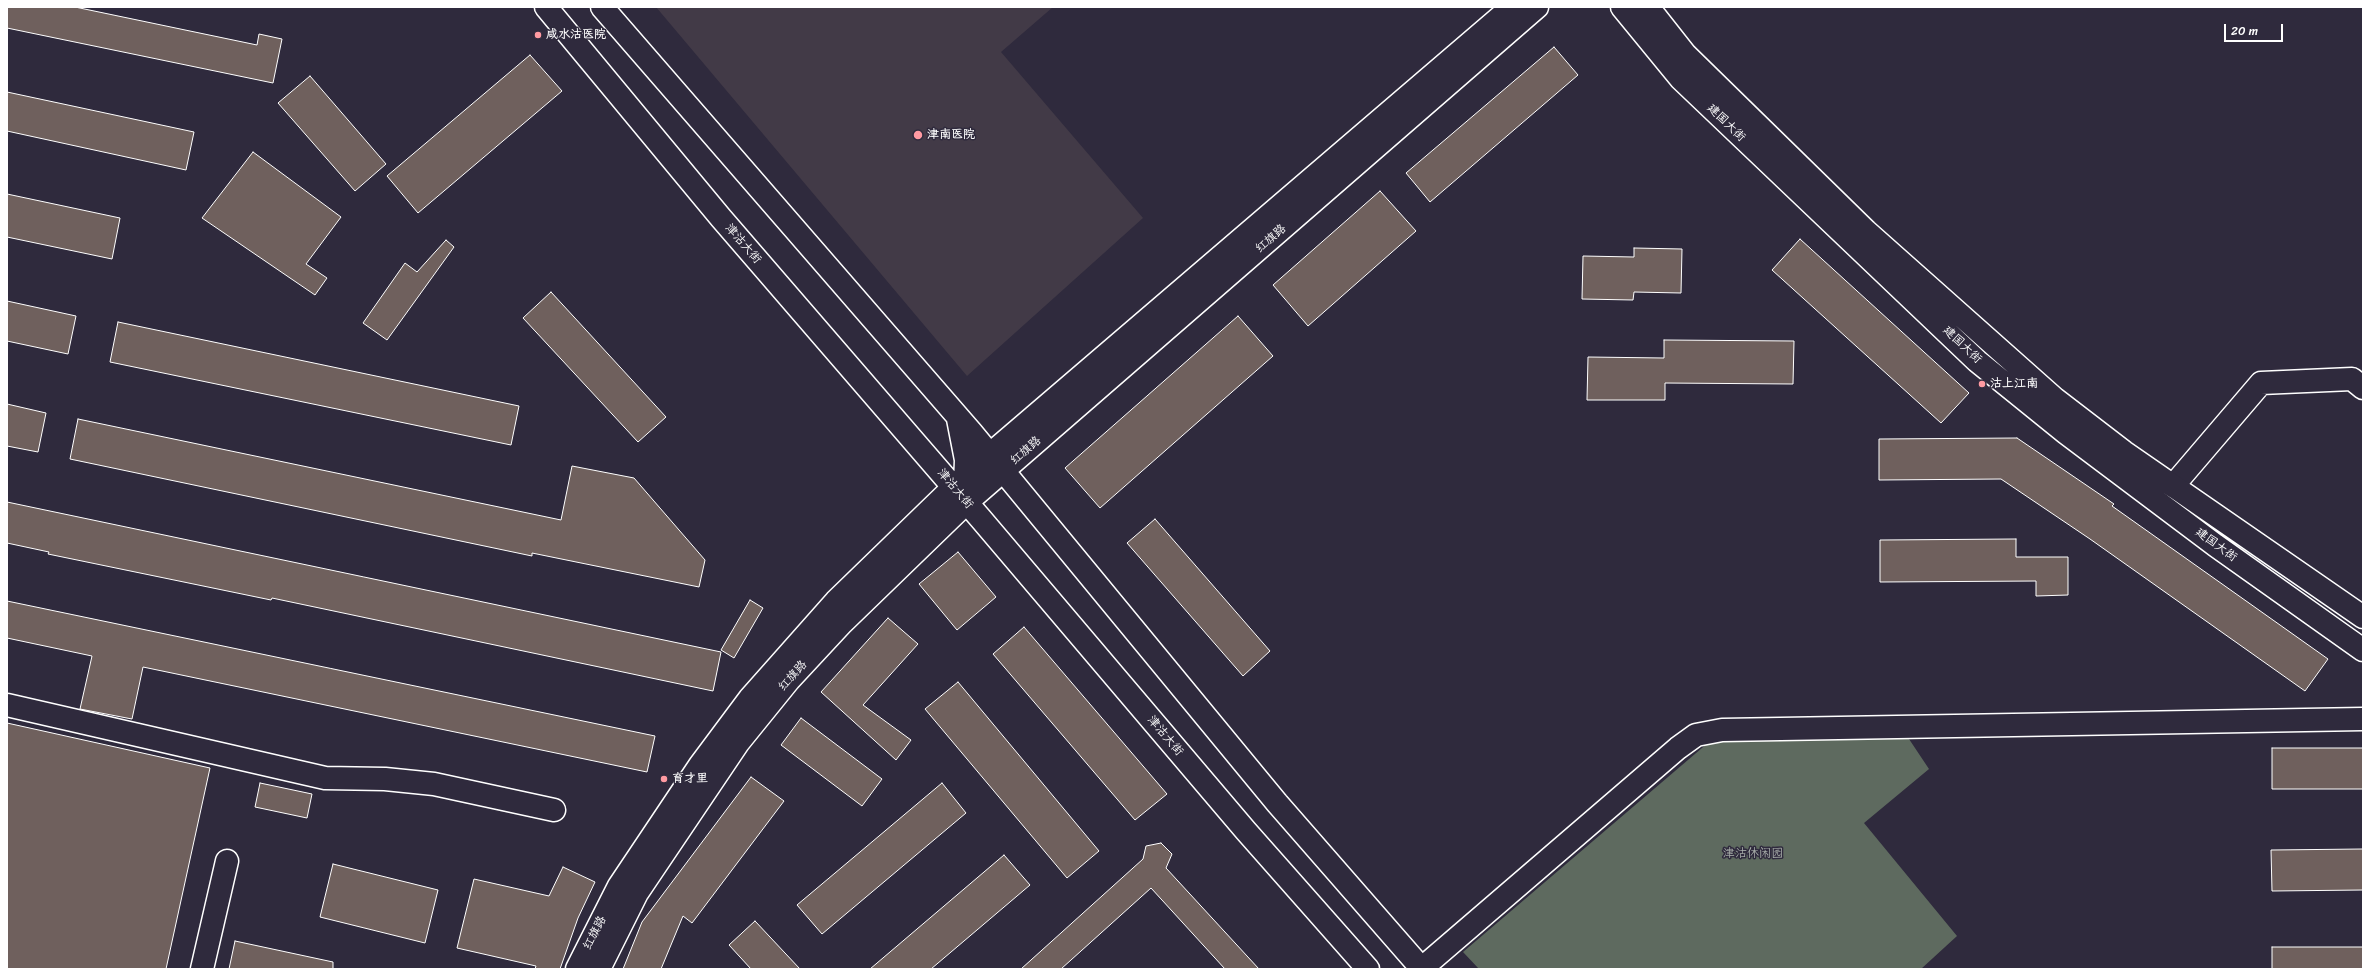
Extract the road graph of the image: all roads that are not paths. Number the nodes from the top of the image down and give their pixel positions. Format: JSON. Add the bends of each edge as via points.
{"nodes":[{"id":1,"x":546,"y":7,"type":"edge"},
{"id":2,"x":602,"y":7,"type":"edge"},
{"id":3,"x":1512,"y":7,"type":"edge"},
{"id":4,"x":1537,"y":7,"type":"edge"},
{"id":5,"x":1622,"y":7,"type":"edge"},
{"id":6,"x":1648,"y":7,"type":"edge"},
{"id":7,"x":2363,"y":388,"type":"edge"},
{"id":8,"x":957,"y":416,"type":"junction"},
{"id":9,"x":919,"y":446,"type":"junction"},
{"id":10,"x":996,"y":463,"type":"junction"},
{"id":11,"x":2173,"y":486,"type":"junction"},
{"id":12,"x":962,"y":490,"type":"junction"},
{"id":13,"x":928,"y":524,"type":"junction"},
{"id":14,"x":2363,"y":617,"type":"edge"},
{"id":15,"x":2363,"y":650,"type":"edge"},
{"id":16,"x":7,"y":705,"type":"edge"},
{"id":17,"x":2363,"y":719,"type":"edge"},
{"id":18,"x":554,"y":810,"type":"dead end"},
{"id":19,"x":227,"y":861,"type":"dead end"},
{"id":20,"x":202,"y":969,"type":"edge"},
{"id":21,"x":577,"y":969,"type":"edge"},
{"id":22,"x":599,"y":969,"type":"edge"},
{"id":23,"x":1368,"y":969,"type":"edge"},
{"id":24,"x":1422,"y":969,"type":"edge"}],
"edges":[{"from":1,"to":9,"type":"main road","name":"津沽大街","via":[[721,218]]},
{"from":2,"to":8,"type":"main road"},
{"from":3,"to":10,"type":"main road","name":"红旗路"},
{"from":4,"to":10,"type":"main road","name":"红旗路"},
{"from":5,"to":15,"type":"main road","name":"建国大街","via":[[1681,79],[1977,360],[2066,433],[2215,545]]},
{"from":6,"to":11,"type":"main road","name":"建国大街","via":[[1685,54],[1866,231],[2055,399]]},
{"from":7,"to":11,"type":"main road","via":[[2352,379],[2261,383]]},
{"from":8,"to":10,"type":"main road"},
{"from":8,"to":12,"type":"main road","via":[[964,445]]},
{"from":9,"to":12,"type":"main road","name":"津沽大街"},
{"from":9,"to":13,"type":"main road","via":[[930,469],[934,486]]},
{"from":10,"to":12,"type":"main road","name":"红旗路"},
{"from":10,"to":12,"type":"main road","name":"红旗路"},
{"from":10,"to":24,"type":"main road","via":[[1277,803]]},
{"from":11,"to":14,"type":"main road","name":"建国大街"},
{"from":12,"to":13,"type":"main road","name":"红旗路"},
{"from":12,"to":23,"type":"main road","name":"津沽大街","via":[[1246,831]]},
{"from":13,"to":21,"type":"main road","name":"红旗路","via":[[831,607],[750,698],[658,826],[619,886]]},
{"from":13,"to":22,"type":"main road","name":"红旗路","via":[[842,624],[788,680],[738,743],[637,893]]},
{"from":16,"to":18,"type":"main road","via":[[325,778],[385,779],[434,784]]},
{"from":17,"to":24,"type":"main road","via":[[1722,730],[1696,735]]},
{"from":19,"to":20,"type":"main road"}]}
